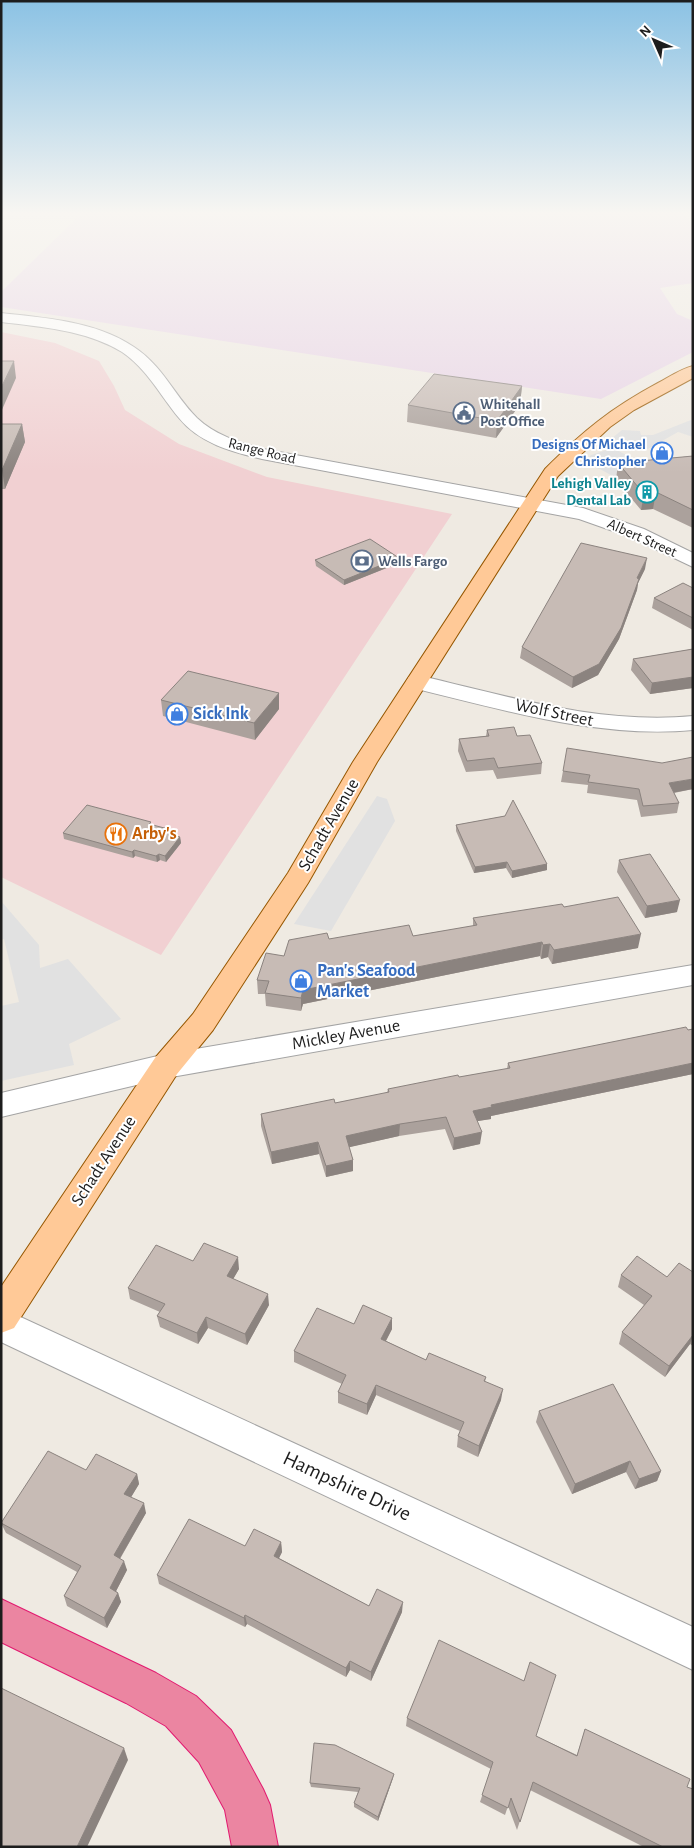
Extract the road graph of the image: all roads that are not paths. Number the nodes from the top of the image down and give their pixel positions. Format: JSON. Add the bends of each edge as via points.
{"nodes":[{"id":1,"x":1,"y":317,"type":"edge"},
{"id":2,"x":693,"y":371,"type":"edge"},
{"id":3,"x":532,"y":503,"type":"junction"},
{"id":4,"x":693,"y":561,"type":"edge"},
{"id":5,"x":417,"y":682,"type":"junction"},
{"id":6,"x":693,"y":723,"type":"edge"},
{"id":7,"x":693,"y":975,"type":"edge"},
{"id":8,"x":166,"y":1066,"type":"junction"},
{"id":9,"x":1,"y":1105,"type":"edge"},
{"id":10,"x":1,"y":1317,"type":"edge"},
{"id":11,"x":1,"y":1324,"type":"edge"},
{"id":12,"x":1,"y":1620,"type":"edge"},
{"id":13,"x":693,"y":1649,"type":"edge"},
{"id":14,"x":255,"y":1847,"type":"edge"}],
"edges":[{"from":1,"to":3,"type":"street","name":"Range Road","via":[[77,330],[126,349],[161,382],[184,415],[206,433],[242,449]]},
{"from":2,"to":3,"type":"main road","name":"Schadt Avenue","via":[[594,430],[552,474]]},
{"from":3,"to":4,"type":"street","name":"Albert Street","via":[[611,522]]},
{"from":3,"to":5,"type":"main road","name":"Schadt Avenue"},
{"from":5,"to":6,"type":"street","name":"Wolf Street","via":[[599,723],[654,726]]},
{"from":5,"to":8,"type":"main road","name":"Schadt Avenue","via":[[300,876],[203,1022]]},
{"from":7,"to":8,"type":"street","name":"Mickley Avenue"},
{"from":8,"to":9,"type":"street","name":"Mickley Avenue"},
{"from":8,"to":10,"type":"main road","name":"Schadt Avenue"},
{"from":11,"to":13,"type":"street","name":"Hampshire Drive"},
{"from":12,"to":14,"type":"highway","via":[[181,1711],[215,1746],[247,1805]]}]}
